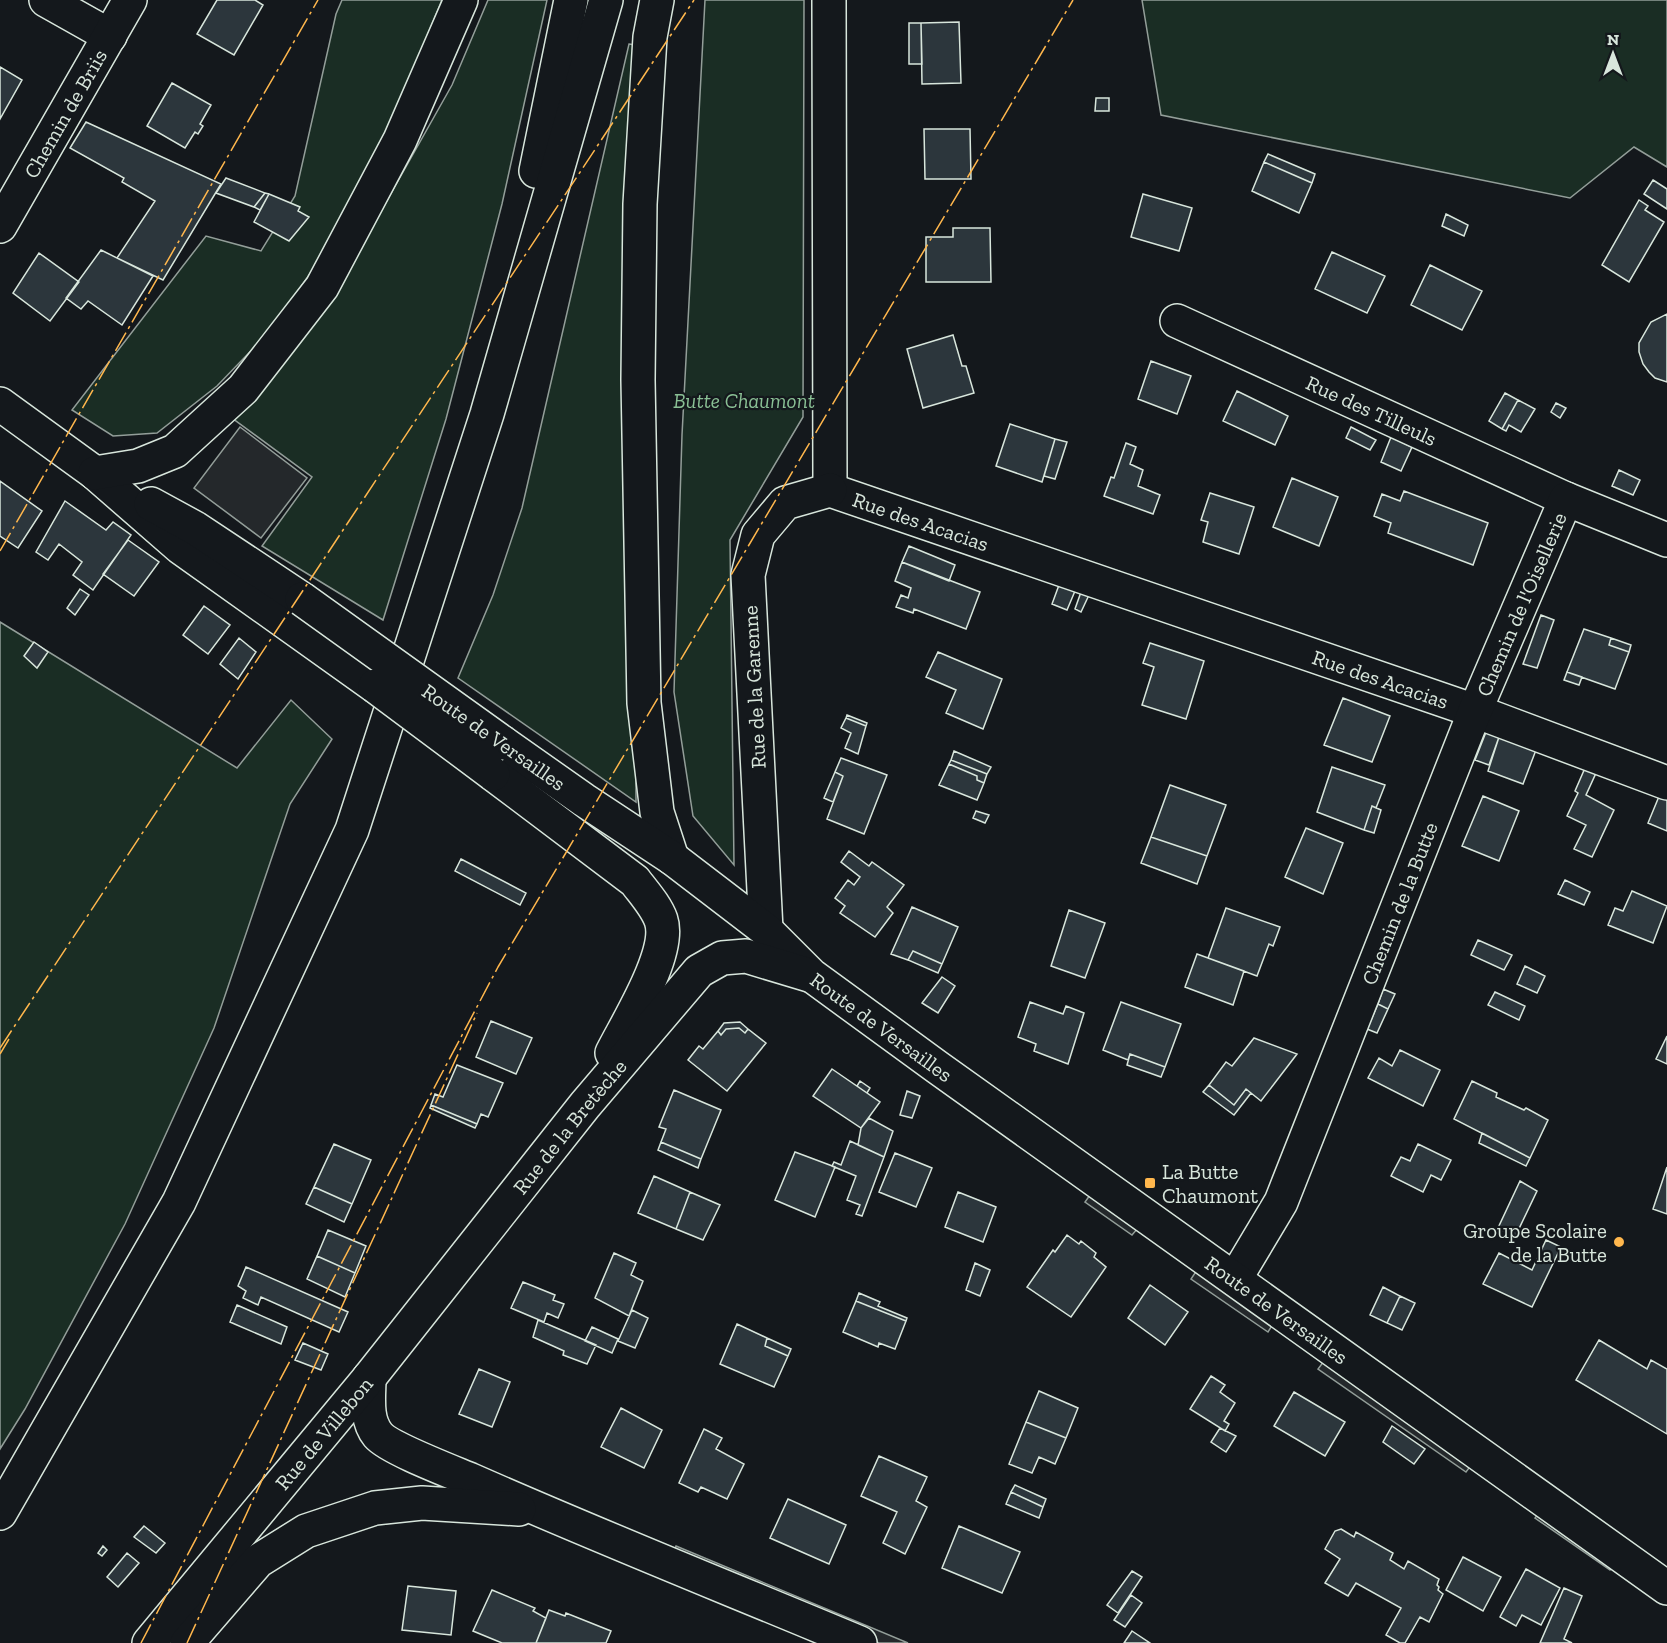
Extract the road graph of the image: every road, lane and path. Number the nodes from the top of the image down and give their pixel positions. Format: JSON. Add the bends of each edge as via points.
{"nodes":[{"id":1,"x":46,"y":0,"type":"edge"},
{"id":2,"x":130,"y":0,"type":"edge"},
{"id":3,"x":461,"y":0,"type":"edge"},
{"id":4,"x":571,"y":0,"type":"edge"},
{"id":5,"x":606,"y":0,"type":"edge"},
{"id":6,"x":657,"y":0,"type":"edge"},
{"id":7,"x":829,"y":0,"type":"edge"},
{"id":8,"x":110,"y":36,"type":"junction"},
{"id":9,"x":0,"y":226,"type":"edge"},
{"id":10,"x":1178,"y":321,"type":"dead end"},
{"id":11,"x":0,"y":404,"type":"edge"},
{"id":12,"x":487,"y":414,"type":"junction"},
{"id":13,"x":95,"y":473,"type":"junction"},
{"id":14,"x":830,"y":490,"type":"junction"},
{"id":15,"x":1566,"y":499,"type":"junction"},
{"id":16,"x":1667,"y":540,"type":"edge"},
{"id":17,"x":297,"y":614,"type":"junction"},
{"id":18,"x":1475,"y":711,"type":"junction"},
{"id":19,"x":1667,"y":783,"type":"edge"},
{"id":20,"x":672,"y":858,"type":"junction"},
{"id":21,"x":766,"y":930,"type":"junction"},
{"id":22,"x":811,"y":975,"type":"junction"},
{"id":23,"x":585,"y":1105,"type":"junction"},
{"id":24,"x":1235,"y":1279,"type":"junction"},
{"id":25,"x":369,"y":1378,"type":"junction"},
{"id":26,"x":538,"y":1510,"type":"junction"},
{"id":27,"x":0,"y":1513,"type":"edge"},
{"id":28,"x":1667,"y":1588,"type":"edge"},
{"id":29,"x":149,"y":1643,"type":"edge"},
{"id":30,"x":186,"y":1643,"type":"edge"},
{"id":31,"x":861,"y":1643,"type":"edge"}],
"edges":[{"from":1,"to":8,"type":"main road"},
{"from":2,"to":8,"type":"main road","name":"Chemin de Briis"},
{"from":3,"to":13,"type":"main road","via":[[400,140],[322,287],[243,389],[175,451],[138,466]]},
{"from":4,"to":12,"type":"main road"},
{"from":5,"to":12,"type":"main road"},
{"from":6,"to":20,"type":"main road","via":[[650,37],[640,204],[638,380],[644,703],[657,812]]},
{"from":7,"to":14,"type":"main road","name":"Rue des Acacias"},
{"from":8,"to":9,"type":"main road","name":"Chemin de Briis"},
{"from":10,"to":15,"type":"main road","name":"Rue des Tilleuls"},
{"from":11,"to":13,"type":"main road","name":"Route de Versailles"},
{"from":12,"to":27,"type":"main road","via":[[352,830],[179,1202]]},
{"from":13,"to":17,"type":"main road","name":"Route de Versailles","via":[[195,528]]},
{"from":14,"to":18,"type":"main road","name":"Rue des Acacias"},
{"from":14,"to":21,"type":"main road","name":"Rue de la Garenne","via":[[785,503],[758,535],[748,576]]},
{"from":15,"to":16,"type":"main road","name":"Chemin de l'Oisellerie"},
{"from":15,"to":18,"type":"main road","name":"Chemin de l'Oisellerie"},
{"from":17,"to":20,"type":"main road","name":"Route de Versailles","bridge":true,"via":[[503,743]]},
{"from":17,"to":23,"type":"main road","name":"Route de Versailles","bridge":true,"via":[[375,686],[635,881],[662,921],[663,941],[650,979]]},
{"from":18,"to":19,"type":"main road"},
{"from":18,"to":24,"type":"main road","name":"Chemin de la Butte","via":[[1281,1202]]},
{"from":20,"to":21,"type":"main road","name":"Route de Versailles"},
{"from":21,"to":22,"type":"main road","name":"Route de Versailles"},
{"from":22,"to":23,"type":"main road","name":"Rue de la Bretèche","via":[[746,956],[722,958],[699,971]]},
{"from":22,"to":24,"type":"main road","name":"Route de Versailles"},
{"from":23,"to":25,"type":"main road","name":"Rue de la Bretèche"},
{"from":24,"to":28,"type":"main road","name":"Route de Versailles"},
{"from":25,"to":26,"type":"main road","name":"Rue de Villebon","via":[[369,1416],[379,1436]]},
{"from":25,"to":29,"type":"main road","name":"Rue de Villebon"},
{"from":26,"to":30,"type":"main road","name":"Rue de Villebon","via":[[422,1503],[375,1508],[306,1532],[258,1561]]},
{"from":26,"to":31,"type":"main road","name":"Rue de Villebon"}]}
